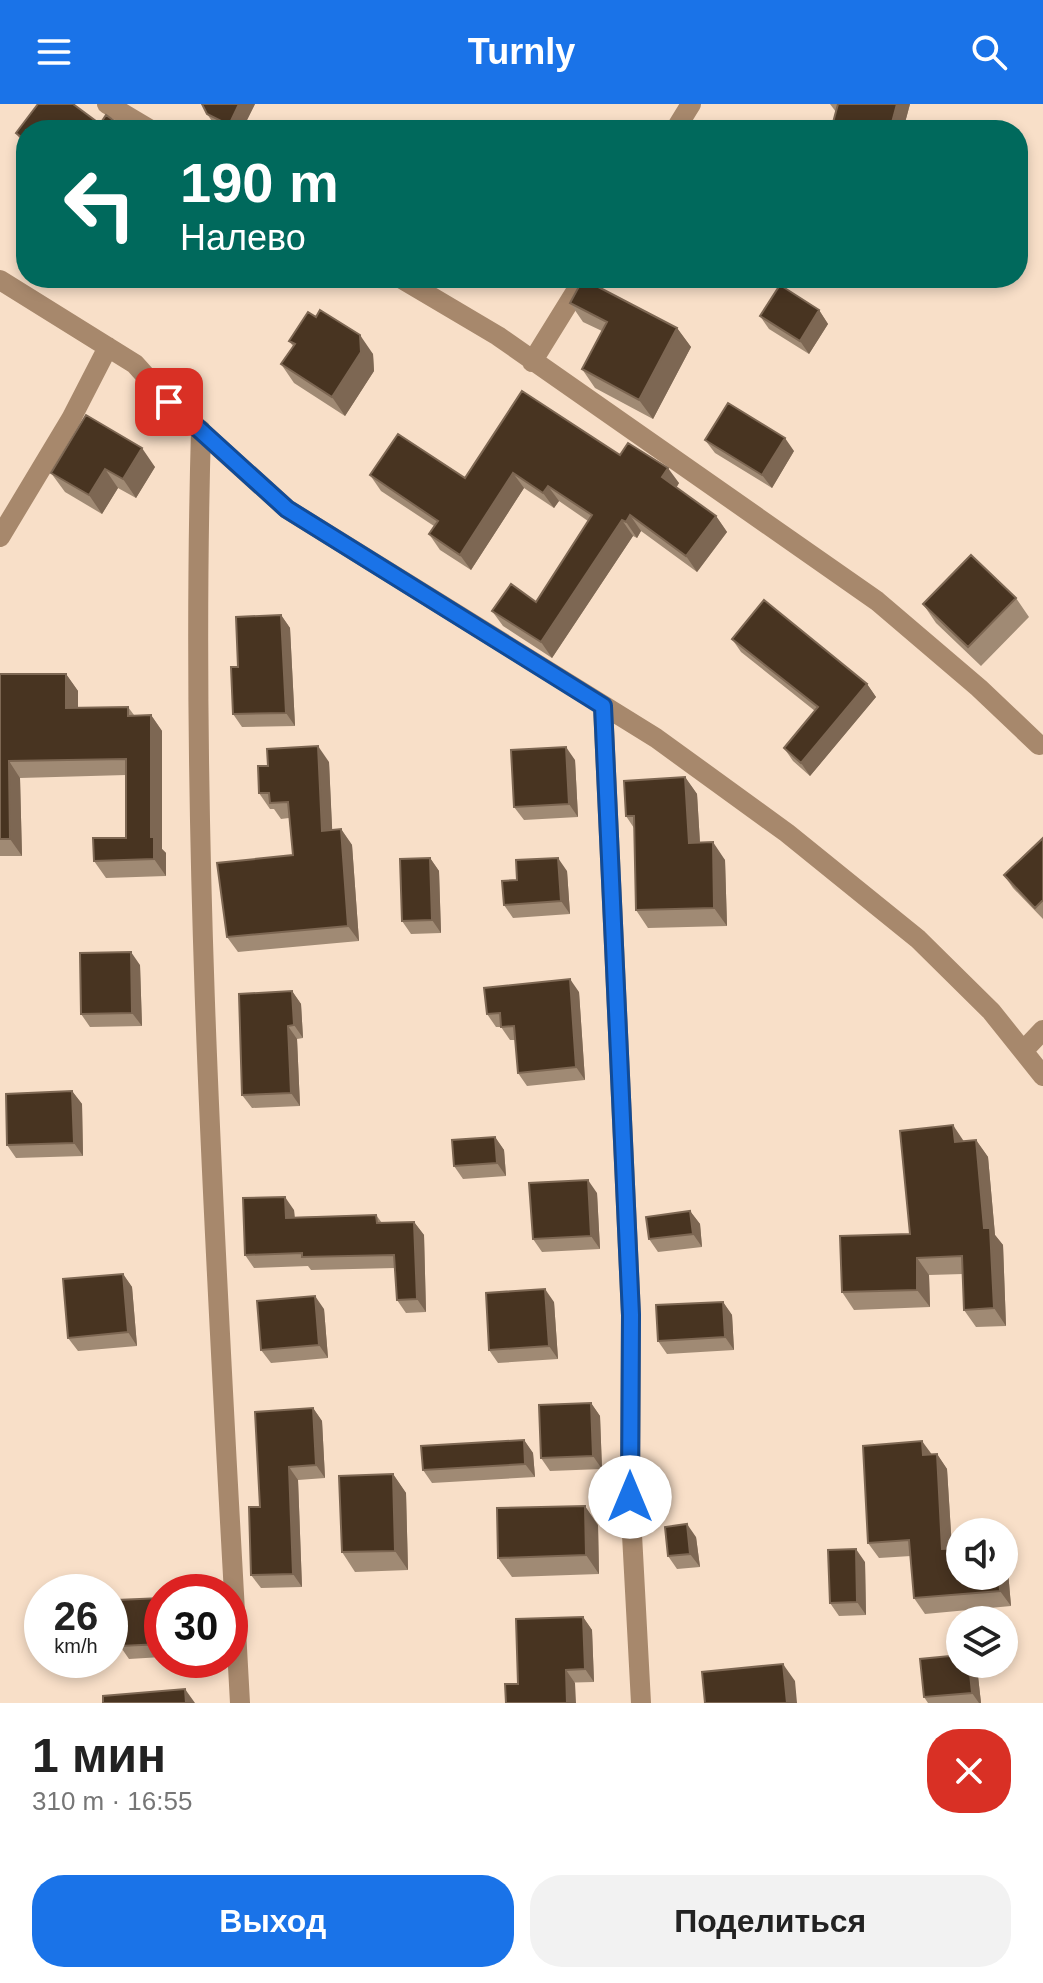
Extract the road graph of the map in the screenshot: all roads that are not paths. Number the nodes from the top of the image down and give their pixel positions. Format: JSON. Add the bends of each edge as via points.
{"nodes":[{"id":1,"x":107,"y":104,"type":"edge"},
{"id":2,"x":134,"y":120,"type":"edge"},
{"id":3,"x":0,"y":280,"type":"edge"},
{"id":4,"x":417,"y":288,"type":"edge"},
{"id":5,"x":578,"y":288,"type":"edge"},
{"id":6,"x":108,"y":347,"type":"junction"},
{"id":7,"x":532,"y":362,"type":"junction"},
{"id":8,"x":201,"y":430,"type":"junction"},
{"id":9,"x":0,"y":537,"type":"edge"},
{"id":10,"x":603,"y":706,"type":"junction"},
{"id":11,"x":1039,"y":745,"type":"dead end"},
{"id":12,"x":1043,"y":1030,"type":"edge"},
{"id":13,"x":1024,"y":1050,"type":"junction"},
{"id":14,"x":1043,"y":1076,"type":"edge"},
{"id":15,"x":240,"y":1703,"type":"edge"},
{"id":16,"x":641,"y":1703,"type":"edge"}],
"edges":[{"from":1,"to":2,"type":"street"},
{"from":3,"to":6,"type":"street"},
{"from":4,"to":7,"type":"street"},
{"from":5,"to":7,"type":"street"},
{"from":6,"to":8,"type":"street","via":[[135,364]]},
{"from":6,"to":9,"type":"street"},
{"from":7,"to":11,"type":"street","via":[[877,601]]},
{"from":8,"to":10,"type":"street","via":[[287,509]]},
{"from":8,"to":15,"type":"street","via":[[196,592],[204,972]]},
{"from":10,"to":13,"type":"street","via":[[787,833],[918,939]]},
{"from":10,"to":16,"type":"street","via":[[630,1285],[630,1497]]},
{"from":12,"to":13,"type":"street"},
{"from":13,"to":14,"type":"street"}]}
